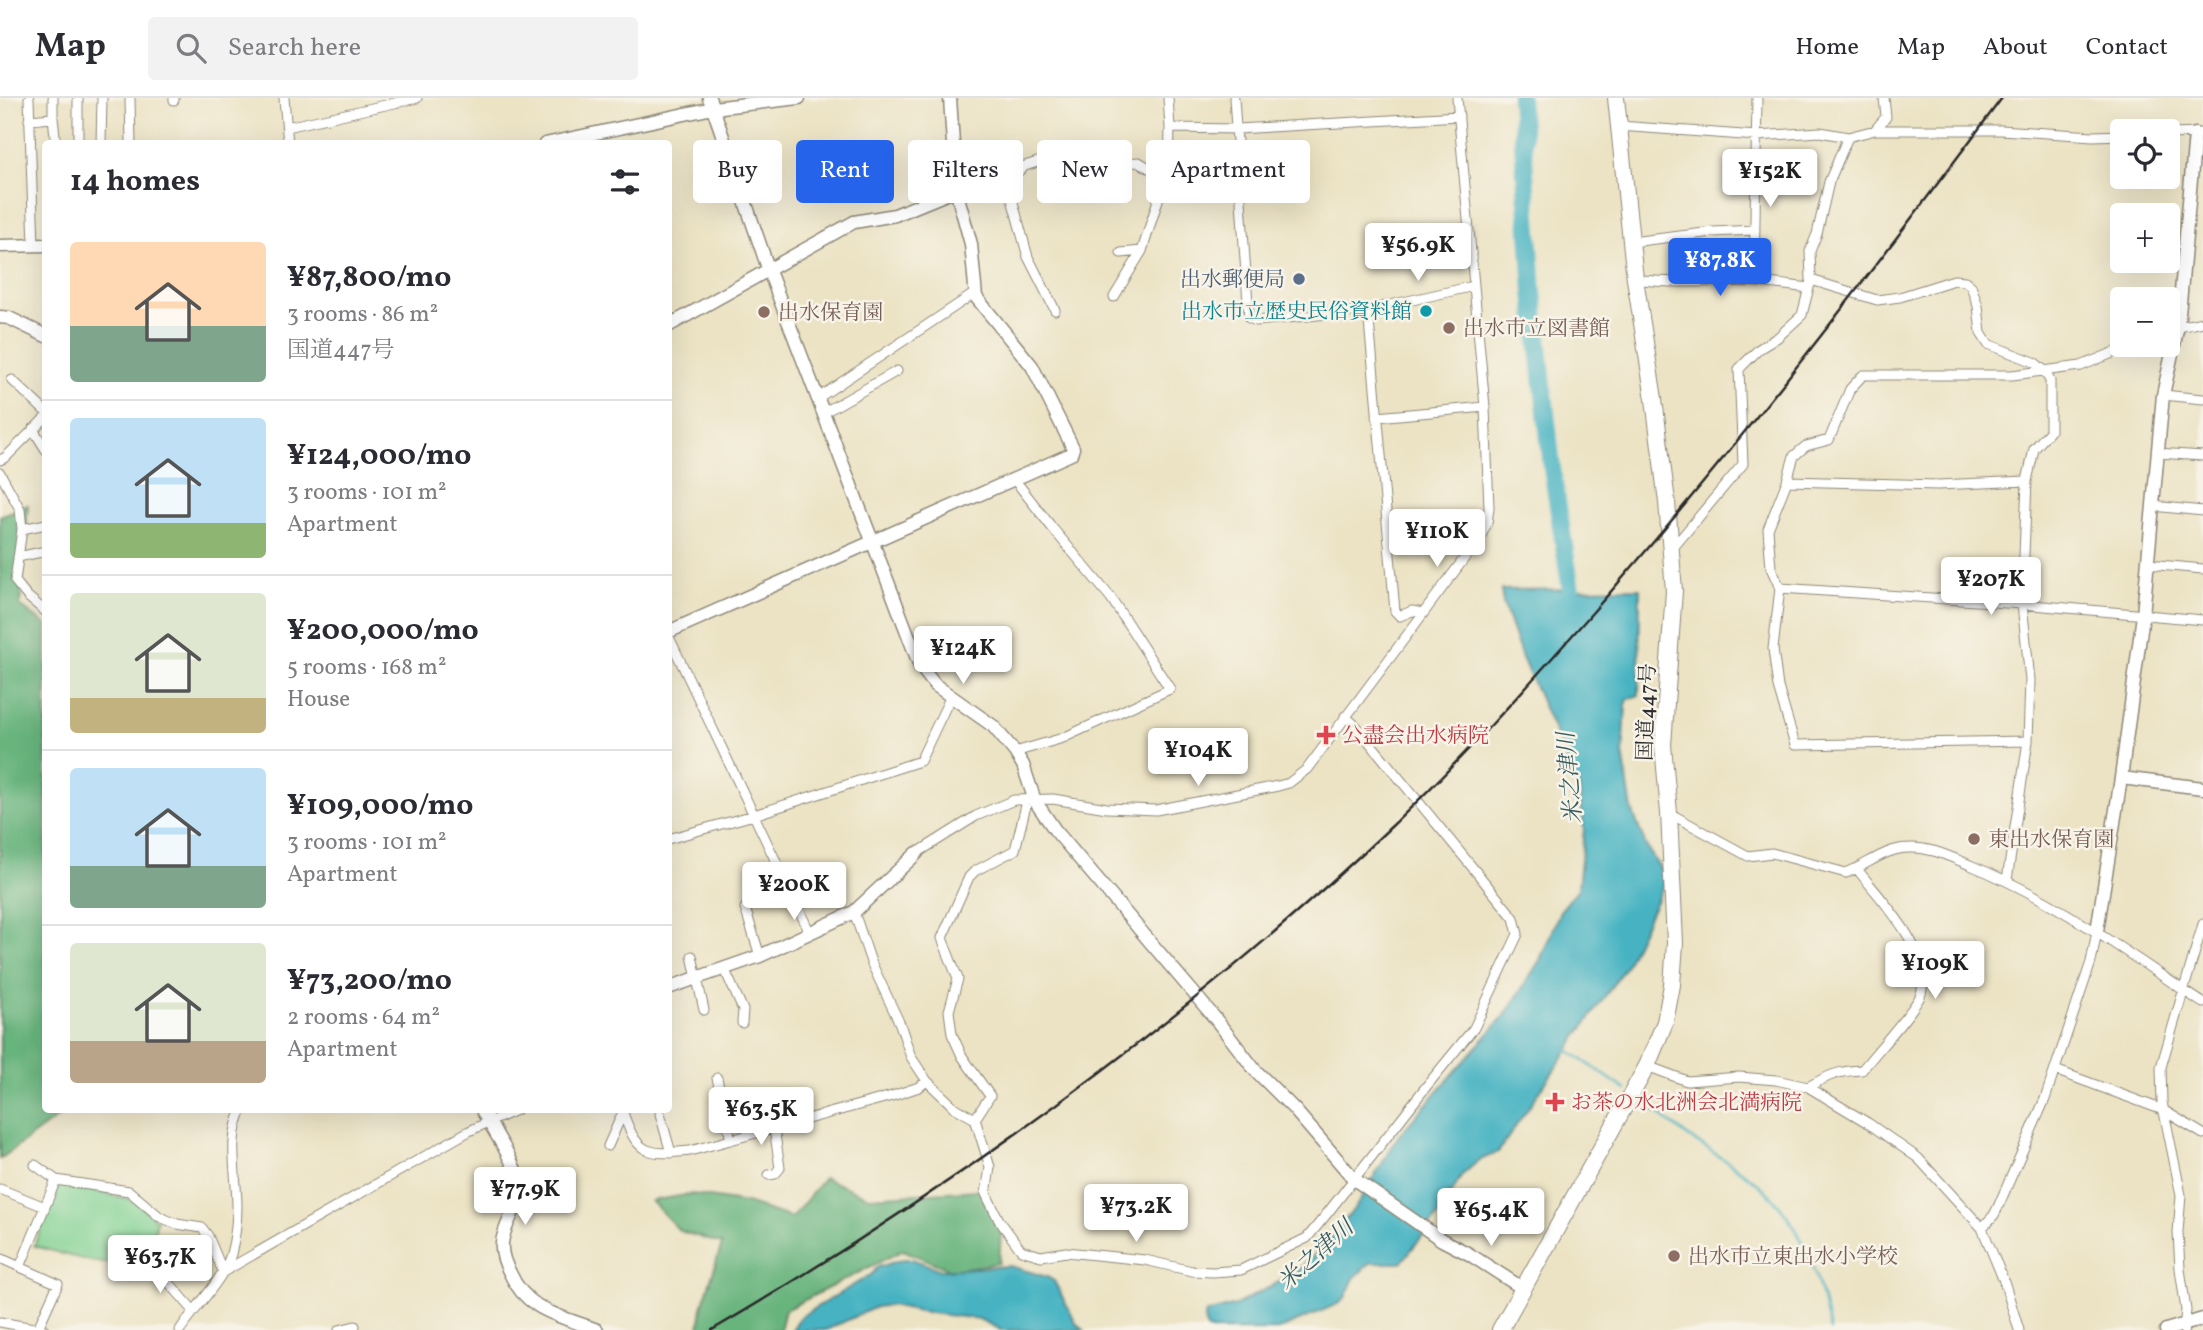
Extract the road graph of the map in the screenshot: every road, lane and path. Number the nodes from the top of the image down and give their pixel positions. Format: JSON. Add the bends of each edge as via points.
{"nodes":[{"id":1,"x":29,"y":98,"type":"edge"},
{"id":2,"x":53,"y":98,"type":"edge"},
{"id":3,"x":78,"y":98,"type":"edge"},
{"id":4,"x":102,"y":98,"type":"edge"},
{"id":5,"x":130,"y":98,"type":"edge"},
{"id":6,"x":284,"y":98,"type":"edge"},
{"id":7,"x":417,"y":98,"type":"edge"},
{"id":8,"x":799,"y":98,"type":"edge"},
{"id":9,"x":950,"y":98,"type":"edge"},
{"id":10,"x":1168,"y":98,"type":"edge"},
{"id":11,"x":1234,"y":98,"type":"edge"},
{"id":12,"x":1457,"y":98,"type":"edge"},
{"id":13,"x":1616,"y":98,"type":"edge"},
{"id":14,"x":1757,"y":98,"type":"edge"},
{"id":15,"x":1884,"y":98,"type":"edge"},
{"id":16,"x":711,"y":103,"type":"edge"},
{"id":17,"x":1459,"y":116,"type":"junction"},
{"id":18,"x":53,"y":118,"type":"junction"},
{"id":19,"x":29,"y":120,"type":"junction"},
{"id":20,"x":287,"y":127,"type":"junction"},
{"id":21,"x":1619,"y":127,"type":"junction"},
{"id":22,"x":1170,"y":128,"type":"junction"},
{"id":23,"x":1238,"y":129,"type":"junction"},
{"id":24,"x":1875,"y":130,"type":"junction"},
{"id":25,"x":2180,"y":134,"type":"edge"},
{"id":26,"x":2199,"y":134,"type":"edge"},
{"id":27,"x":2110,"y":135,"type":"edge"},
{"id":28,"x":1757,"y":136,"type":"junction"},
{"id":29,"x":1849,"y":137,"type":"junction"},
{"id":30,"x":56,"y":140,"type":"edge"},
{"id":31,"x":78,"y":140,"type":"edge"},
{"id":32,"x":102,"y":140,"type":"edge"},
{"id":33,"x":131,"y":140,"type":"edge"},
{"id":34,"x":288,"y":140,"type":"edge"},
{"id":35,"x":561,"y":140,"type":"edge"},
{"id":36,"x":953,"y":140,"type":"edge"},
{"id":37,"x":1170,"y":140,"type":"edge"},
{"id":38,"x":924,"y":203,"type":"edge"},
{"id":39,"x":960,"y":203,"type":"edge"},
{"id":40,"x":1013,"y":203,"type":"edge"},
{"id":41,"x":1157,"y":203,"type":"edge"},
{"id":42,"x":1755,"y":230,"type":"junction"},
{"id":43,"x":1631,"y":242,"type":"junction"},
{"id":44,"x":40,"y":245,"type":"edge"},
{"id":45,"x":0,"y":246,"type":"edge"},
{"id":46,"x":1142,"y":251,"type":"junction"},
{"id":47,"x":1121,"y":253,"type":"dead end"},
{"id":48,"x":769,"y":271,"type":"junction"},
{"id":49,"x":1635,"y":279,"type":"junction"},
{"id":50,"x":1754,"y":282,"type":"junction"},
{"id":51,"x":1810,"y":284,"type":"junction"},
{"id":52,"x":1474,"y":286,"type":"junction"},
{"id":53,"x":2178,"y":287,"type":"edge"},
{"id":54,"x":975,"y":293,"type":"junction"},
{"id":55,"x":1114,"y":297,"type":"dead end"},
{"id":56,"x":1055,"y":310,"type":"dead end"},
{"id":57,"x":1368,"y":310,"type":"junction"},
{"id":58,"x":0,"y":317,"type":"edge"},
{"id":59,"x":2203,"y":322,"type":"edge"},
{"id":60,"x":672,"y":324,"type":"edge"},
{"id":61,"x":2180,"y":326,"type":"edge"},
{"id":62,"x":42,"y":335,"type":"edge"},
{"id":63,"x":2110,"y":354,"type":"edge"},
{"id":64,"x":2169,"y":357,"type":"edge"},
{"id":65,"x":897,"y":371,"type":"dead end"},
{"id":66,"x":2045,"y":371,"type":"junction"},
{"id":67,"x":12,"y":380,"type":"dead end"},
{"id":68,"x":2163,"y":395,"type":"junction"},
{"id":69,"x":818,"y":398,"type":"junction"},
{"id":70,"x":2203,"y":399,"type":"edge"},
{"id":71,"x":1485,"y":407,"type":"junction"},
{"id":72,"x":42,"y":411,"type":"edge"},
{"id":73,"x":824,"y":413,"type":"junction"},
{"id":74,"x":1377,"y":417,"type":"junction"},
{"id":75,"x":42,"y":419,"type":"edge"},
{"id":76,"x":33,"y":429,"type":"junction"},
{"id":77,"x":42,"y":444,"type":"edge"},
{"id":78,"x":2158,"y":453,"type":"junction"},
{"id":79,"x":2203,"y":456,"type":"edge"},
{"id":80,"x":0,"y":460,"type":"edge"},
{"id":81,"x":0,"y":473,"type":"edge"},
{"id":82,"x":1014,"y":479,"type":"junction"},
{"id":83,"x":1787,"y":481,"type":"junction"},
{"id":84,"x":2027,"y":481,"type":"junction"},
{"id":85,"x":2153,"y":506,"type":"junction"},
{"id":86,"x":2203,"y":511,"type":"edge"},
{"id":87,"x":42,"y":525,"type":"edge"},
{"id":88,"x":22,"y":528,"type":"junction"},
{"id":89,"x":873,"y":543,"type":"junction"},
{"id":90,"x":1671,"y":551,"type":"junction"},
{"id":91,"x":42,"y":552,"type":"edge"},
{"id":92,"x":18,"y":556,"type":"junction"},
{"id":93,"x":2148,"y":564,"type":"junction"},
{"id":94,"x":2203,"y":569,"type":"edge"},
{"id":95,"x":1780,"y":588,"type":"junction"},
{"id":96,"x":2022,"y":604,"type":"junction"},
{"id":97,"x":42,"y":608,"type":"edge"},
{"id":98,"x":1423,"y":613,"type":"junction"},
{"id":99,"x":2143,"y":615,"type":"junction"},
{"id":100,"x":2203,"y":620,"type":"edge"},
{"id":101,"x":672,"y":632,"type":"edge"},
{"id":102,"x":672,"y":642,"type":"edge"},
{"id":103,"x":950,"y":698,"type":"junction"},
{"id":104,"x":1345,"y":716,"type":"junction"},
{"id":105,"x":2028,"y":741,"type":"junction"},
{"id":106,"x":1015,"y":752,"type":"junction"},
{"id":107,"x":2121,"y":778,"type":"junction"},
{"id":108,"x":2203,"y":788,"type":"edge"},
{"id":109,"x":1031,"y":801,"type":"junction"},
{"id":110,"x":1669,"y":813,"type":"junction"},
{"id":111,"x":754,"y":815,"type":"junction"},
{"id":112,"x":672,"y":838,"type":"edge"},
{"id":113,"x":917,"y":853,"type":"joint"},
{"id":114,"x":1857,"y":869,"type":"junction"},
{"id":115,"x":2007,"y":880,"type":"junction"},
{"id":116,"x":745,"y":908,"type":"dead end"},
{"id":117,"x":854,"y":912,"type":"junction"},
{"id":118,"x":2203,"y":924,"type":"edge"},
{"id":119,"x":2096,"y":931,"type":"junction"},
{"id":120,"x":810,"y":933,"type":"junction"},
{"id":121,"x":692,"y":956,"type":"dead end"},
{"id":122,"x":760,"y":956,"type":"junction"},
{"id":123,"x":724,"y":968,"type":"junction"},
{"id":124,"x":696,"y":978,"type":"junction"},
{"id":125,"x":672,"y":987,"type":"edge"},
{"id":126,"x":2185,"y":991,"type":"junction"},
{"id":127,"x":2203,"y":1003,"type":"edge"},
{"id":128,"x":704,"y":1010,"type":"dead end"},
{"id":129,"x":742,"y":1023,"type":"dead end"},
{"id":130,"x":1647,"y":1066,"type":"junction"},
{"id":131,"x":2054,"y":1070,"type":"junction"},
{"id":132,"x":717,"y":1078,"type":"dead end"},
{"id":133,"x":927,"y":1081,"type":"junction"},
{"id":134,"x":1808,"y":1087,"type":"junction"},
{"id":135,"x":2163,"y":1110,"type":"junction"},
{"id":136,"x":241,"y":1113,"type":"edge"},
{"id":137,"x":484,"y":1113,"type":"edge"},
{"id":138,"x":509,"y":1113,"type":"edge"},
{"id":139,"x":621,"y":1113,"type":"edge"},
{"id":140,"x":623,"y":1113,"type":"edge"},
{"id":141,"x":660,"y":1114,"type":"dead end"},
{"id":142,"x":975,"y":1119,"type":"junction"},
{"id":143,"x":489,"y":1122,"type":"junction"},
{"id":144,"x":774,"y":1128,"type":"junction"},
{"id":145,"x":2203,"y":1134,"type":"edge"},
{"id":146,"x":731,"y":1140,"type":"junction"},
{"id":147,"x":608,"y":1146,"type":"dead end"},
{"id":148,"x":671,"y":1153,"type":"junction"},
{"id":149,"x":36,"y":1165,"type":"dead end"},
{"id":150,"x":769,"y":1175,"type":"dead end"},
{"id":151,"x":1354,"y":1179,"type":"junction"},
{"id":152,"x":56,"y":1180,"type":"junction"},
{"id":153,"x":0,"y":1189,"type":"edge"},
{"id":154,"x":45,"y":1208,"type":"junction"},
{"id":155,"x":1982,"y":1228,"type":"junction"},
{"id":156,"x":0,"y":1258,"type":"edge"},
{"id":157,"x":20,"y":1267,"type":"junction"},
{"id":158,"x":223,"y":1272,"type":"junction"},
{"id":159,"x":128,"y":1273,"type":"dead end"},
{"id":160,"x":1522,"y":1288,"type":"junction"},
{"id":161,"x":193,"y":1310,"type":"junction"},
{"id":162,"x":2203,"y":1319,"type":"edge"},
{"id":163,"x":0,"y":1322,"type":"edge"},
{"id":164,"x":355,"y":1326,"type":"dead end"},
{"id":165,"x":2184,"y":1328,"type":"edge"},
{"id":166,"x":41,"y":1329,"type":"edge"},
{"id":167,"x":180,"y":1330,"type":"edge"},
{"id":168,"x":340,"y":1330,"type":"edge"},
{"id":169,"x":597,"y":1330,"type":"edge"},
{"id":170,"x":1500,"y":1330,"type":"edge"},
{"id":171,"x":2019,"y":1330,"type":"edge"},
{"id":172,"x":2166,"y":1330,"type":"edge"}],
"edges":[{"from":1,"to":19,"type":"street"},
{"from":2,"to":18,"type":"street"},
{"from":3,"to":31,"type":"street"},
{"from":4,"to":32,"type":"street"},
{"from":5,"to":33,"type":"street"},
{"from":6,"to":20,"type":"street"},
{"from":7,"to":20,"type":"street"},
{"from":8,"to":16,"type":"street"},
{"from":9,"to":36,"type":"street"},
{"from":10,"to":22,"type":"street"},
{"from":11,"to":23,"type":"street"},
{"from":12,"to":17,"type":"street"},
{"from":13,"to":21,"type":"highway","name":"国道447号"},
{"from":14,"to":28,"type":"street"},
{"from":15,"to":24,"type":"street","via":[[1886,117]]},
{"from":16,"to":35,"type":"street"},
{"from":16,"to":48,"type":"street"},
{"from":17,"to":23,"type":"street"},
{"from":17,"to":52,"type":"street"},
{"from":18,"to":19,"type":"street"},
{"from":18,"to":30,"type":"street"},
{"from":19,"to":44,"type":"street"},
{"from":20,"to":34,"type":"street"},
{"from":21,"to":28,"type":"street"},
{"from":21,"to":43,"type":"highway","name":"国道447号"},
{"from":22,"to":23,"type":"street"},
{"from":22,"to":37,"type":"street"},
{"from":23,"to":57,"type":"street","via":[[1249,318]]},
{"from":24,"to":27,"type":"street"},
{"from":24,"to":29,"type":"street"},
{"from":25,"to":26,"type":"street"},
{"from":26,"to":53,"type":"street"},
{"from":28,"to":29,"type":"street","via":[[1820,132]]},
{"from":28,"to":42,"type":"street"},
{"from":29,"to":51,"type":"street","via":[[1829,183],[1810,251]]},
{"from":38,"to":48,"type":"street","via":[[895,215],[854,222]]},
{"from":39,"to":54,"type":"street","via":[[971,244]]},
{"from":40,"to":56,"type":"street","via":[[1028,257]]},
{"from":41,"to":46,"type":"street"},
{"from":42,"to":43,"type":"street"},
{"from":42,"to":50,"type":"street"},
{"from":43,"to":49,"type":"highway","name":"国道447号"},
{"from":44,"to":45,"type":"street"},
{"from":46,"to":47,"type":"street"},
{"from":46,"to":55,"type":"street"},
{"from":48,"to":60,"type":"street"},
{"from":48,"to":69,"type":"street"},
{"from":49,"to":50,"type":"street"},
{"from":49,"to":90,"type":"highway","name":"国道447号"},
{"from":50,"to":51,"type":"street"},
{"from":51,"to":66,"type":"street","via":[[1877,300],[1965,281],[1978,306],[1981,334],[1989,344]]},
{"from":51,"to":90,"type":"street","via":[[1802,315],[1739,369],[1743,464]]},
{"from":52,"to":57,"type":"street"},
{"from":52,"to":71,"type":"street"},
{"from":54,"to":69,"type":"street"},
{"from":54,"to":82,"type":"street","via":[[1032,366],[1073,448],[1071,454]]},
{"from":57,"to":74,"type":"street"},
{"from":58,"to":62,"type":"street"},
{"from":59,"to":61,"type":"street"},
{"from":63,"to":66,"type":"street","via":[[2081,366]]},
{"from":64,"to":68,"type":"street"},
{"from":65,"to":73,"type":"street"},
{"from":66,"to":83,"type":"street","via":[[1863,375],[1850,389],[1829,440],[1806,446],[1794,456]]},
{"from":66,"to":84,"type":"street","via":[[2050,381],[2050,430],[2034,449]]},
{"from":67,"to":72,"type":"street"},
{"from":68,"to":70,"type":"street"},
{"from":68,"to":78,"type":"street"},
{"from":69,"to":73,"type":"street"},
{"from":71,"to":74,"type":"street"},
{"from":71,"to":98,"type":"street","via":[[1487,523]]},
{"from":73,"to":89,"type":"street"},
{"from":74,"to":98,"type":"street","via":[[1395,611],[1400,616]]},
{"from":75,"to":76,"type":"street"},
{"from":76,"to":77,"type":"street"},
{"from":76,"to":80,"type":"street"},
{"from":78,"to":79,"type":"street"},
{"from":78,"to":85,"type":"street"},
{"from":81,"to":88,"type":"street","via":[[20,509]]},
{"from":82,"to":89,"type":"street"},
{"from":82,"to":106,"type":"street","via":[[1111,598],[1170,690],[1063,738]]},
{"from":83,"to":84,"type":"street","via":[[1938,485]]},
{"from":83,"to":95,"type":"street","via":[[1768,529],[1771,568]]},
{"from":84,"to":96,"type":"street"},
{"from":85,"to":86,"type":"street"},
{"from":85,"to":93,"type":"street"},
{"from":87,"to":88,"type":"street"},
{"from":88,"to":92,"type":"street"},
{"from":89,"to":101,"type":"street"},
{"from":89,"to":103,"type":"street","via":[[920,666]]},
{"from":90,"to":110,"type":"highway","name":"国道447号","via":[[1674,591],[1663,745]]},
{"from":91,"to":92,"type":"street"},
{"from":92,"to":97,"type":"street","via":[[15,581]]},
{"from":93,"to":94,"type":"street"},
{"from":93,"to":99,"type":"street"},
{"from":95,"to":96,"type":"street"},
{"from":95,"to":105,"type":"street","via":[[1773,649],[1778,687],[1795,745]]},
{"from":96,"to":99,"type":"street"},
{"from":96,"to":105,"type":"street","via":[[2030,680]]},
{"from":98,"to":104,"type":"street"},
{"from":99,"to":100,"type":"street"},
{"from":99,"to":107,"type":"street"},
{"from":102,"to":111,"type":"street"},
{"from":103,"to":106,"type":"street","via":[[993,726]]},
{"from":103,"to":111,"type":"street","via":[[920,761]]},
{"from":104,"to":109,"type":"street","via":[[1307,769],[1279,786],[1156,810],[1053,799]]},
{"from":104,"to":151,"type":"street","via":[[1514,918],[1518,934],[1474,1028]]},
{"from":105,"to":115,"type":"street"},
{"from":106,"to":109,"type":"street","via":[[1023,765]]},
{"from":107,"to":108,"type":"street"},
{"from":107,"to":119,"type":"street"},
{"from":109,"to":113,"type":"street","via":[[1014,800],[976,817]]},
{"from":109,"to":142,"type":"street","via":[[1015,850],[969,877],[942,938],[958,979],[949,1011],[952,1034],[990,1096]]},
{"from":109,"to":151,"type":"street","via":[[1255,1070]]},
{"from":110,"to":114,"type":"street","via":[[1748,856],[1772,853],[1846,873]]},
{"from":110,"to":130,"type":"highway","name":"国道447号","via":[[1675,943],[1672,985],[1665,1022]]},
{"from":111,"to":112,"type":"street"},
{"from":111,"to":120,"type":"street"},
{"from":113,"to":117,"type":"street"},
{"from":114,"to":115,"type":"street","via":[[1887,851],[1909,848],[1937,851]]},
{"from":114,"to":134,"type":"street","via":[[1909,936],[1921,963],[1921,996],[1862,1070],[1830,1074]]},
{"from":115,"to":119,"type":"street"},
{"from":116,"to":122,"type":"street"},
{"from":117,"to":120,"type":"street"},
{"from":117,"to":133,"type":"street","via":[[912,1057]]},
{"from":118,"to":126,"type":"street"},
{"from":119,"to":126,"type":"street"},
{"from":119,"to":131,"type":"street","via":[[2091,962]]},
{"from":120,"to":122,"type":"street"},
{"from":121,"to":124,"type":"street"},
{"from":122,"to":123,"type":"street"},
{"from":123,"to":124,"type":"street"},
{"from":123,"to":129,"type":"street","via":[[743,1010]]},
{"from":124,"to":125,"type":"street"},
{"from":124,"to":128,"type":"street"},
{"from":126,"to":127,"type":"street"},
{"from":126,"to":135,"type":"street","via":[[2161,1067]]},
{"from":130,"to":134,"type":"street","via":[[1687,1081],[1739,1077]]},
{"from":130,"to":160,"type":"highway","name":"国道447号"},
{"from":131,"to":135,"type":"street"},
{"from":131,"to":155,"type":"street","via":[[2004,1195]]},
{"from":132,"to":146,"type":"street"},
{"from":133,"to":142,"type":"street","via":[[954,1107]]},
{"from":133,"to":144,"type":"street","via":[[892,1096]]},
{"from":134,"to":155,"type":"street","via":[[1919,1158]]},
{"from":135,"to":145,"type":"street"},
{"from":135,"to":165,"type":"street","via":[[2182,1195],[2178,1232]]},
{"from":136,"to":158,"type":"street","via":[[235,1137],[235,1227]]},
{"from":137,"to":143,"type":"street"},
{"from":138,"to":143,"type":"street"},
{"from":139,"to":147,"type":"street"},
{"from":140,"to":148,"type":"street","via":[[637,1144],[651,1152]]},
{"from":141,"to":148,"type":"street"},
{"from":142,"to":151,"type":"street","via":[[990,1167],[986,1194],[994,1211],[1021,1250],[1041,1256],[1066,1252],[1145,1260],[1192,1271],[1241,1270],[1307,1238]]},
{"from":143,"to":158,"type":"street"},
{"from":143,"to":169,"type":"street","via":[[519,1183],[518,1205],[502,1241],[512,1279],[529,1300],[545,1310]]},
{"from":144,"to":146,"type":"street"},
{"from":144,"to":150,"type":"street","via":[[779,1167]]},
{"from":146,"to":148,"type":"street"},
{"from":149,"to":152,"type":"street"},
{"from":151,"to":160,"type":"street"},
{"from":152,"to":154,"type":"street"},
{"from":152,"to":158,"type":"street","via":[[129,1191],[160,1217],[202,1228]]},
{"from":153,"to":154,"type":"street"},
{"from":154,"to":157,"type":"street"},
{"from":155,"to":171,"type":"street"},
{"from":156,"to":157,"type":"street"},
{"from":157,"to":166,"type":"street","via":[[58,1284]]},
{"from":158,"to":161,"type":"street"},
{"from":159,"to":161,"type":"street","via":[[149,1264]]},
{"from":160,"to":170,"type":"highway","name":"国道447号"},
{"from":161,"to":167,"type":"street"},
{"from":162,"to":165,"type":"street"},
{"from":163,"to":166,"type":"street"},
{"from":164,"to":168,"type":"street"},
{"from":165,"to":172,"type":"street"}]}
